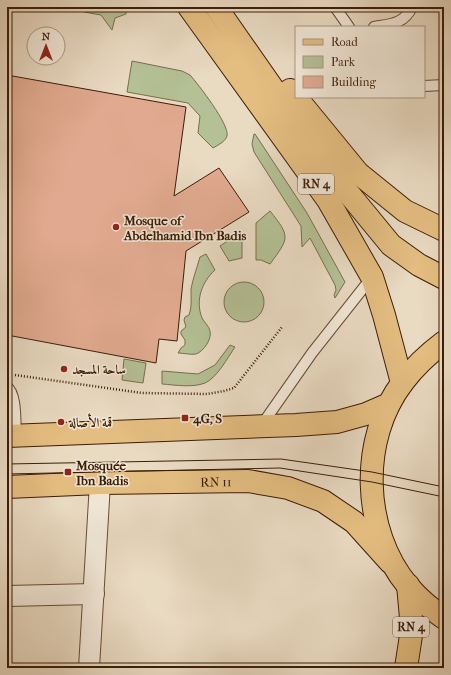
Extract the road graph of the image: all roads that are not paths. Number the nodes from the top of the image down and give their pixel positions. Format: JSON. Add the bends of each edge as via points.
{"nodes":[{"id":1,"x":189,"y":7,"type":"edge"},
{"id":2,"x":216,"y":7,"type":"edge"},
{"id":3,"x":223,"y":7,"type":"edge"},
{"id":4,"x":335,"y":7,"type":"edge"},
{"id":5,"x":412,"y":7,"type":"edge"},
{"id":6,"x":348,"y":26,"type":"edge"},
{"id":7,"x":380,"y":26,"type":"edge"},
{"id":8,"x":444,"y":85,"type":"edge"},
{"id":9,"x":425,"y":86,"type":"edge"},
{"id":10,"x":295,"y":96,"type":"edge"},
{"id":11,"x":297,"y":98,"type":"edge"},
{"id":12,"x":444,"y":230,"type":"edge"},
{"id":13,"x":372,"y":277,"type":"junction"},
{"id":14,"x":444,"y":278,"type":"edge"},
{"id":15,"x":444,"y":342,"type":"edge"},
{"id":16,"x":402,"y":383,"type":"junction"},
{"id":17,"x":7,"y":387,"type":"edge"},
{"id":18,"x":389,"y":404,"type":"junction"},
{"id":19,"x":261,"y":426,"type":"junction"},
{"id":20,"x":11,"y":436,"type":"edge"},
{"id":21,"x":100,"y":483,"type":"junction"},
{"id":22,"x":7,"y":487,"type":"edge"},
{"id":23,"x":395,"y":567,"type":"junction"},
{"id":24,"x":408,"y":585,"type":"junction"},
{"id":25,"x":94,"y":594,"type":"junction"},
{"id":26,"x":7,"y":596,"type":"edge"},
{"id":27,"x":444,"y":618,"type":"edge"},
{"id":28,"x":89,"y":668,"type":"edge"},
{"id":29,"x":406,"y":668,"type":"edge"}],
"edges":[{"from":1,"to":13,"type":"main road","number":"RN 4","via":[[328,200]]},
{"from":2,"to":14,"type":"main road","number":"RN 4","via":[[331,172],[391,245],[419,265]]},
{"from":3,"to":10,"type":"main road"},
{"from":4,"to":6,"type":"lane"},
{"from":5,"to":7,"type":"lane","via":[[408,15],[397,23]]},
{"from":8,"to":9,"type":"lane"},
{"from":11,"to":12,"type":"main road","via":[[358,173],[405,211]]},
{"from":13,"to":16,"type":"main road","number":"RN 4"},
{"from":13,"to":19,"type":"lane","via":[[312,353]]},
{"from":15,"to":16,"type":"main road","via":[[423,359]]},
{"from":16,"to":18,"type":"main road"},
{"from":17,"to":20,"type":"lane","via":[[14,396]]},
{"from":18,"to":19,"type":"main road","via":[[337,422]]},
{"from":18,"to":23,"type":"main road","via":[[374,446],[372,488],[373,507],[381,538]]},
{"from":19,"to":20,"type":"main road"},
{"from":21,"to":22,"type":"main road","name":"RN 11"},
{"from":21,"to":23,"type":"main road","name":"RN 11","via":[[248,481],[288,488],[323,501],[354,522]]},
{"from":21,"to":25,"type":"street"},
{"from":23,"to":24,"type":"main road"},
{"from":24,"to":27,"type":"main road","via":[[430,608]]},
{"from":24,"to":29,"type":"main road","number":"RN 4","via":[[412,629]]},
{"from":25,"to":26,"type":"street"},
{"from":25,"to":28,"type":"street"}]}
